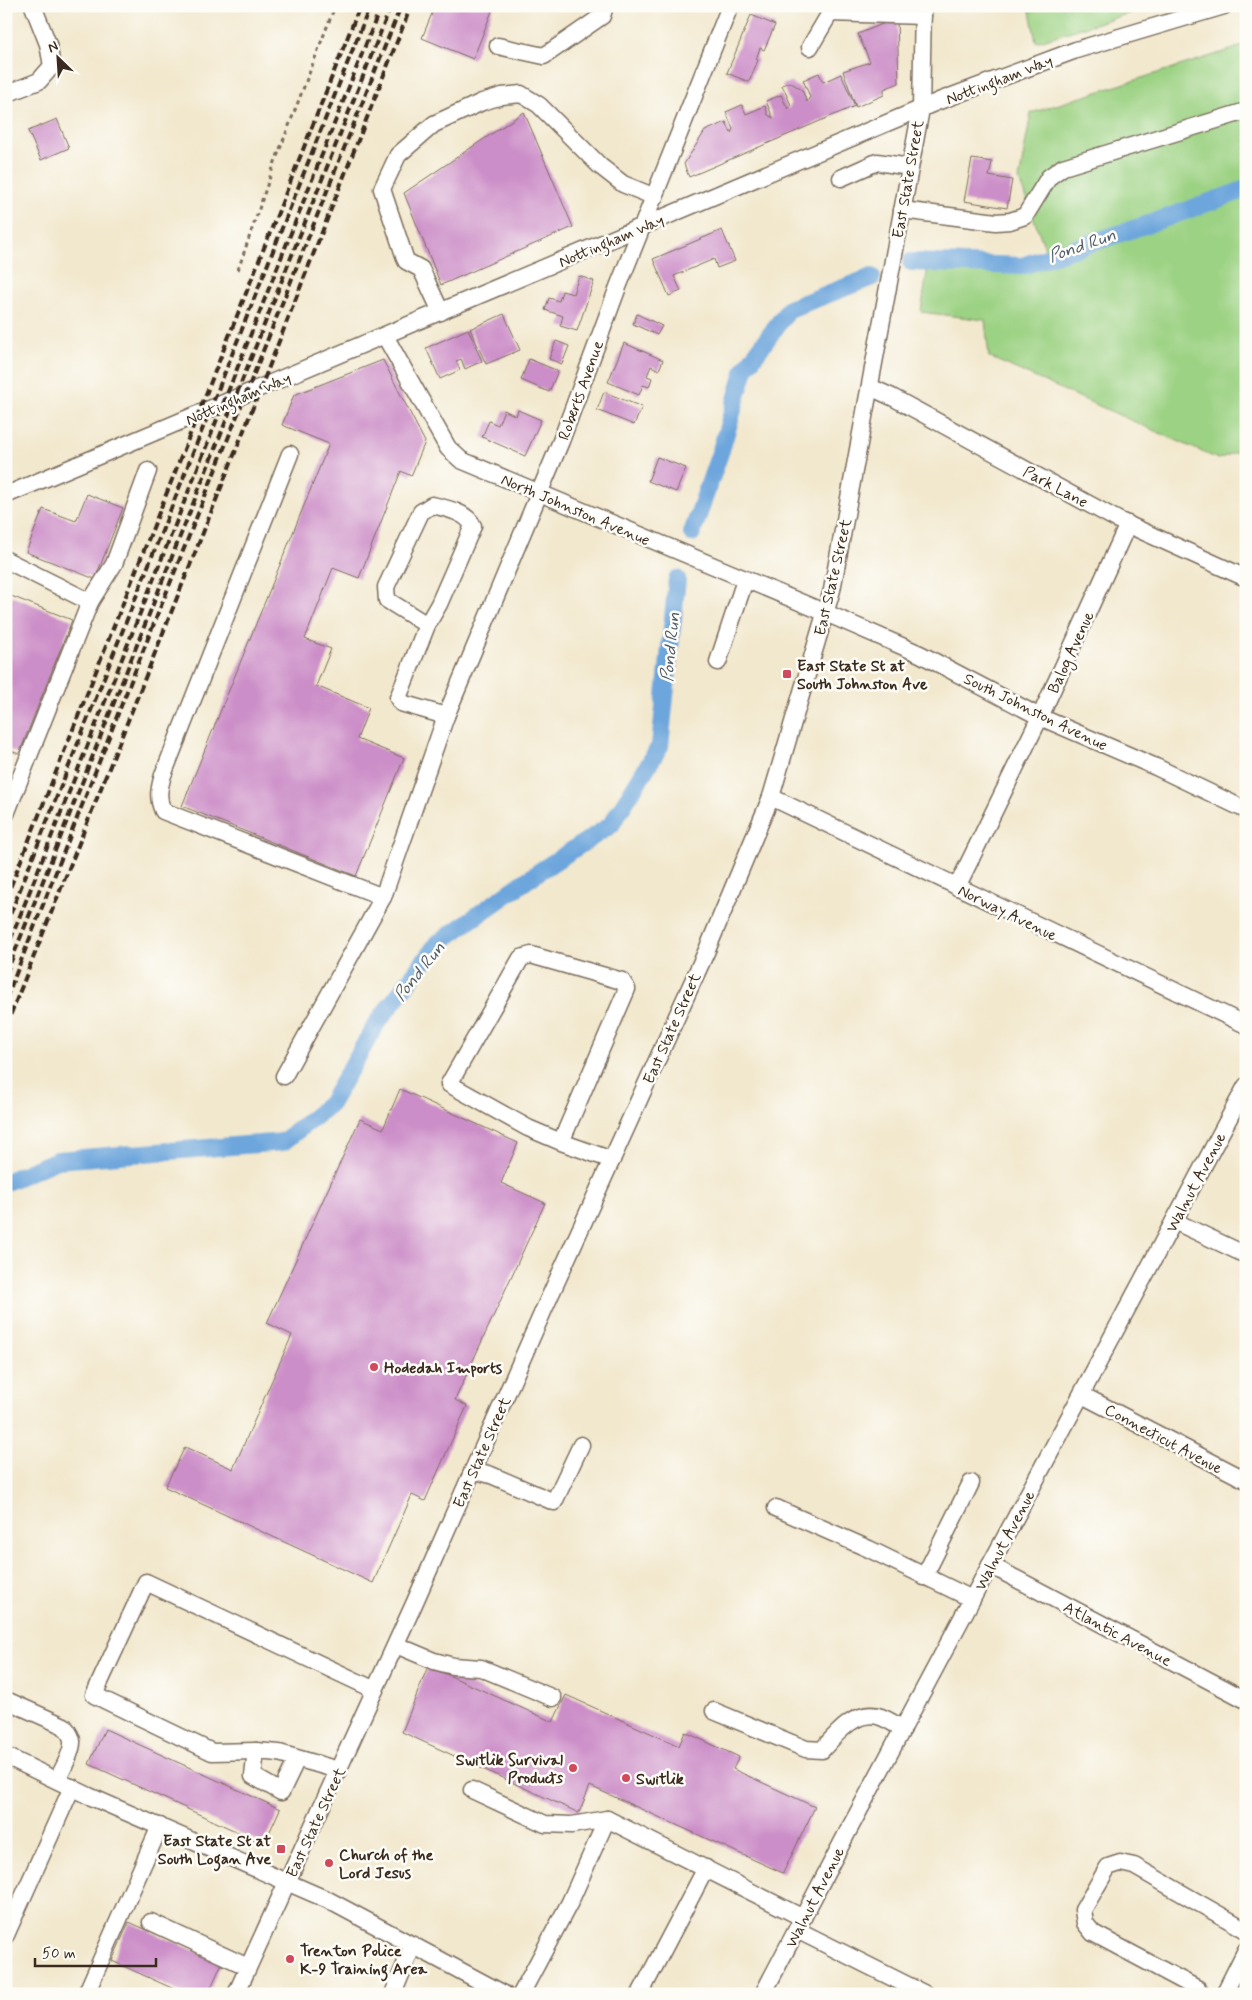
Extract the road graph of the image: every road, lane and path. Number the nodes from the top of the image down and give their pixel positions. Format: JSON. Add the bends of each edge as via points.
{"nodes":[{"id":1,"x":33,"y":6,"type":"edge"},
{"id":2,"x":335,"y":6,"type":"edge"},
{"id":3,"x":605,"y":6,"type":"edge"},
{"id":4,"x":730,"y":6,"type":"edge"},
{"id":5,"x":1224,"y":6,"type":"edge"},
{"id":6,"x":923,"y":11,"type":"edge"},
{"id":7,"x":498,"y":46,"type":"dead end"},
{"id":8,"x":810,"y":47,"type":"dead end"},
{"id":9,"x":6,"y":94,"type":"edge"},
{"id":10,"x":921,"y":109,"type":"junction"},
{"id":11,"x":1246,"y":111,"type":"edge"},
{"id":12,"x":910,"y":167,"type":"junction"},
{"id":13,"x":841,"y":178,"type":"dead end"},
{"id":14,"x":655,"y":196,"type":"junction"},
{"id":15,"x":902,"y":210,"type":"junction"},
{"id":16,"x":642,"y":226,"type":"junction"},
{"id":17,"x":238,"y":270,"type":"dead end"},
{"id":18,"x":441,"y":312,"type":"junction"},
{"id":19,"x":385,"y":336,"type":"junction"},
{"id":20,"x":870,"y":387,"type":"junction"},
{"id":21,"x":290,"y":454,"type":"dead end"},
{"id":22,"x":148,"y":471,"type":"dead end"},
{"id":23,"x":539,"y":493,"type":"junction"},
{"id":24,"x":6,"y":495,"type":"edge"},
{"id":25,"x":1128,"y":524,"type":"junction"},
{"id":26,"x":6,"y":560,"type":"edge"},
{"id":27,"x":1246,"y":578,"type":"edge"},
{"id":28,"x":745,"y":580,"type":"junction"},
{"id":29,"x":90,"y":602,"type":"junction"},
{"id":30,"x":826,"y":613,"type":"junction"},
{"id":31,"x":428,"y":622,"type":"junction"},
{"id":32,"x":718,"y":662,"type":"dead end"},
{"id":33,"x":446,"y":716,"type":"junction"},
{"id":34,"x":1040,"y":717,"type":"junction"},
{"id":35,"x":771,"y":797,"type":"junction"},
{"id":36,"x":1246,"y":810,"type":"edge"},
{"id":37,"x":6,"y":814,"type":"edge"},
{"id":38,"x":957,"y":888,"type":"junction"},
{"id":39,"x":383,"y":897,"type":"junction"},
{"id":40,"x":1246,"y":1024,"type":"edge"},
{"id":41,"x":284,"y":1076,"type":"dead end"},
{"id":42,"x":1246,"y":1086,"type":"edge"},
{"id":43,"x":561,"y":1142,"type":"junction"},
{"id":44,"x":612,"y":1160,"type":"junction"},
{"id":45,"x":1174,"y":1221,"type":"junction"},
{"id":46,"x":1246,"y":1255,"type":"edge"},
{"id":47,"x":1082,"y":1395,"type":"junction"},
{"id":48,"x":581,"y":1445,"type":"dead end"},
{"id":49,"x":473,"y":1470,"type":"junction"},
{"id":50,"x":1246,"y":1480,"type":"edge"},
{"id":51,"x":971,"y":1483,"type":"dead end"},
{"id":52,"x":776,"y":1508,"type":"dead end"},
{"id":53,"x":990,"y":1565,"type":"junction"},
{"id":54,"x":924,"y":1576,"type":"junction"},
{"id":55,"x":972,"y":1599,"type":"junction"},
{"id":56,"x":396,"y":1645,"type":"junction"},
{"id":57,"x":375,"y":1690,"type":"junction"},
{"id":58,"x":553,"y":1698,"type":"dead end"},
{"id":59,"x":6,"y":1700,"type":"edge"},
{"id":60,"x":1246,"y":1700,"type":"edge"},
{"id":61,"x":714,"y":1711,"type":"dead end"},
{"id":62,"x":903,"y":1729,"type":"junction"},
{"id":63,"x":256,"y":1751,"type":"junction"},
{"id":64,"x":6,"y":1756,"type":"edge"},
{"id":65,"x":297,"y":1758,"type":"junction"},
{"id":66,"x":338,"y":1770,"type":"junction"},
{"id":67,"x":57,"y":1780,"type":"junction"},
{"id":68,"x":72,"y":1787,"type":"junction"},
{"id":69,"x":472,"y":1790,"type":"dead end"},
{"id":70,"x":607,"y":1819,"type":"junction"},
{"id":71,"x":160,"y":1826,"type":"junction"},
{"id":72,"x":706,"y":1868,"type":"junction"},
{"id":73,"x":287,"y":1882,"type":"junction"},
{"id":74,"x":151,"y":1922,"type":"dead end"},
{"id":75,"x":800,"y":1924,"type":"junction"},
{"id":76,"x":1246,"y":1930,"type":"edge"},
{"id":77,"x":6,"y":1935,"type":"edge"},
{"id":78,"x":413,"y":1945,"type":"junction"},
{"id":79,"x":1246,"y":1950,"type":"edge"},
{"id":80,"x":248,"y":1967,"type":"junction"},
{"id":81,"x":1198,"y":1989,"type":"dead end"},
{"id":82,"x":86,"y":1994,"type":"edge"},
{"id":83,"x":236,"y":1994,"type":"edge"},
{"id":84,"x":393,"y":1994,"type":"edge"},
{"id":85,"x":504,"y":1994,"type":"edge"},
{"id":86,"x":521,"y":1994,"type":"edge"},
{"id":87,"x":640,"y":1994,"type":"edge"},
{"id":88,"x":763,"y":1994,"type":"edge"},
{"id":89,"x":925,"y":1994,"type":"edge"},
{"id":90,"x":1224,"y":1994,"type":"edge"}],
"edges":[{"from":1,"to":9,"type":"street","via":[[48,44],[52,66],[39,81]]},
{"from":2,"to":17,"type":"path","via":[[275,162]]},
{"from":3,"to":7,"type":"street","via":[[602,16],[544,56]]},
{"from":4,"to":14,"type":"street","name":"Roberts Avenue"},
{"from":5,"to":10,"type":"street","name":"Nottingham Way","via":[[1067,53]]},
{"from":6,"to":8,"type":"street","via":[[830,13]]},
{"from":6,"to":10,"type":"street","name":"East State Street"},
{"from":10,"to":12,"type":"street","name":"East State Street"},
{"from":10,"to":16,"type":"street","name":"Nottingham Way"},
{"from":11,"to":15,"type":"street","via":[[1063,167],[1049,177],[1025,216],[1010,221]]},
{"from":12,"to":13,"type":"street","via":[[877,162]]},
{"from":12,"to":15,"type":"street","name":"East State Street"},
{"from":14,"to":16,"type":"street","name":"Roberts Avenue"},
{"from":14,"to":18,"type":"street","via":[[623,184],[600,166],[539,105],[520,94],[482,102],[434,124],[398,155],[382,189],[406,261],[421,269]]},
{"from":15,"to":20,"type":"street","name":"East State Street"},
{"from":16,"to":18,"type":"street","name":"Nottingham Way"},
{"from":16,"to":23,"type":"street","name":"Roberts Avenue"},
{"from":18,"to":19,"type":"street","name":"Nottingham Way"},
{"from":19,"to":23,"type":"street","name":"North Johnston Avenue","via":[[448,448],[461,460]]},
{"from":19,"to":24,"type":"street","name":"Nottingham Way"},
{"from":20,"to":25,"type":"street","name":"Park Lane"},
{"from":20,"to":30,"type":"street","name":"East State Street"},
{"from":21,"to":39,"type":"street","via":[[163,775],[158,794],[160,804],[163,811]]},
{"from":22,"to":29,"type":"street","via":[[114,564]]},
{"from":23,"to":28,"type":"street","name":"North Johnston Avenue"},
{"from":23,"to":33,"type":"street","name":"Roberts Avenue"},
{"from":25,"to":27,"type":"street","name":"Park Lane"},
{"from":25,"to":34,"type":"street","name":"Balog Avenue"},
{"from":26,"to":29,"type":"street"},
{"from":28,"to":30,"type":"street","name":"North Johnston Avenue"},
{"from":28,"to":32,"type":"street"},
{"from":29,"to":37,"type":"street"},
{"from":30,"to":34,"type":"street","name":"South Johnston Avenue","via":[[920,654]]},
{"from":30,"to":35,"type":"street","name":"East State Street"},
{"from":31,"to":31,"type":"street","via":[[388,600],[386,587],[421,512],[432,505],[452,510],[471,520],[473,526]]},
{"from":31,"to":33,"type":"street","via":[[398,698],[401,703]]},
{"from":33,"to":39,"type":"street","name":"Roberts Avenue"},
{"from":34,"to":36,"type":"street","name":"South Johnston Avenue"},
{"from":34,"to":38,"type":"street","name":"Balog Avenue"},
{"from":35,"to":38,"type":"street","name":"Norway Avenue"},
{"from":35,"to":44,"type":"street","name":"East State Street"},
{"from":38,"to":40,"type":"street","name":"Norway Avenue"},
{"from":39,"to":41,"type":"street","name":"Roberts Avenue"},
{"from":42,"to":45,"type":"street","name":"Walnut Avenue"},
{"from":43,"to":43,"type":"street","via":[[528,1128],[449,1084],[521,958],[531,955],[622,981],[627,989]]},
{"from":43,"to":44,"type":"street"},
{"from":44,"to":49,"type":"street","name":"East State Street"},
{"from":45,"to":46,"type":"street"},
{"from":45,"to":47,"type":"street","name":"Walnut Avenue"},
{"from":47,"to":50,"type":"street","name":"Connecticut Avenue"},
{"from":47,"to":53,"type":"street","name":"Walnut Avenue"},
{"from":48,"to":49,"type":"street","via":[[554,1502]]},
{"from":49,"to":56,"type":"street","name":"East State Street"},
{"from":51,"to":54,"type":"street"},
{"from":52,"to":54,"type":"street"},
{"from":53,"to":55,"type":"street","name":"Walnut Avenue"},
{"from":53,"to":60,"type":"street","name":"Atlantic Avenue"},
{"from":54,"to":55,"type":"street"},
{"from":55,"to":62,"type":"street","name":"Walnut Avenue"},
{"from":56,"to":57,"type":"street","name":"East State Street"},
{"from":56,"to":58,"type":"street","via":[[452,1666],[482,1668]]},
{"from":57,"to":63,"type":"street","via":[[146,1582],[94,1695],[212,1752]]},
{"from":57,"to":66,"type":"street","name":"East State Street"},
{"from":59,"to":67,"type":"street","via":[[64,1726],[69,1733],[70,1749]]},
{"from":61,"to":62,"type":"street","via":[[806,1749],[822,1750],[857,1718],[879,1716]]},
{"from":62,"to":75,"type":"street","name":"Walnut Avenue"},
{"from":63,"to":65,"type":"street"},
{"from":63,"to":65,"type":"street","via":[[253,1776],[281,1792]]},
{"from":64,"to":67,"type":"street"},
{"from":65,"to":66,"type":"street"},
{"from":66,"to":73,"type":"street","name":"East State Street"},
{"from":67,"to":68,"type":"street"},
{"from":68,"to":71,"type":"street"},
{"from":68,"to":77,"type":"street"},
{"from":69,"to":70,"type":"street","via":[[545,1824],[572,1825]]},
{"from":70,"to":72,"type":"street"},
{"from":70,"to":86,"type":"street","via":[[570,1902]]},
{"from":71,"to":73,"type":"street"},
{"from":71,"to":82,"type":"street"},
{"from":72,"to":75,"type":"street"},
{"from":72,"to":87,"type":"street"},
{"from":73,"to":78,"type":"street"},
{"from":73,"to":80,"type":"street","name":"East State Street"},
{"from":74,"to":80,"type":"street"},
{"from":75,"to":88,"type":"street","name":"Walnut Avenue"},
{"from":75,"to":89,"type":"street"},
{"from":76,"to":81,"type":"street","via":[[1134,1866],[1120,1863],[1108,1868],[1083,1910],[1084,1923],[1093,1933]]},
{"from":78,"to":84,"type":"street"},
{"from":78,"to":85,"type":"street"},
{"from":79,"to":90,"type":"street"},
{"from":80,"to":83,"type":"street","name":"East State Street"}]}
